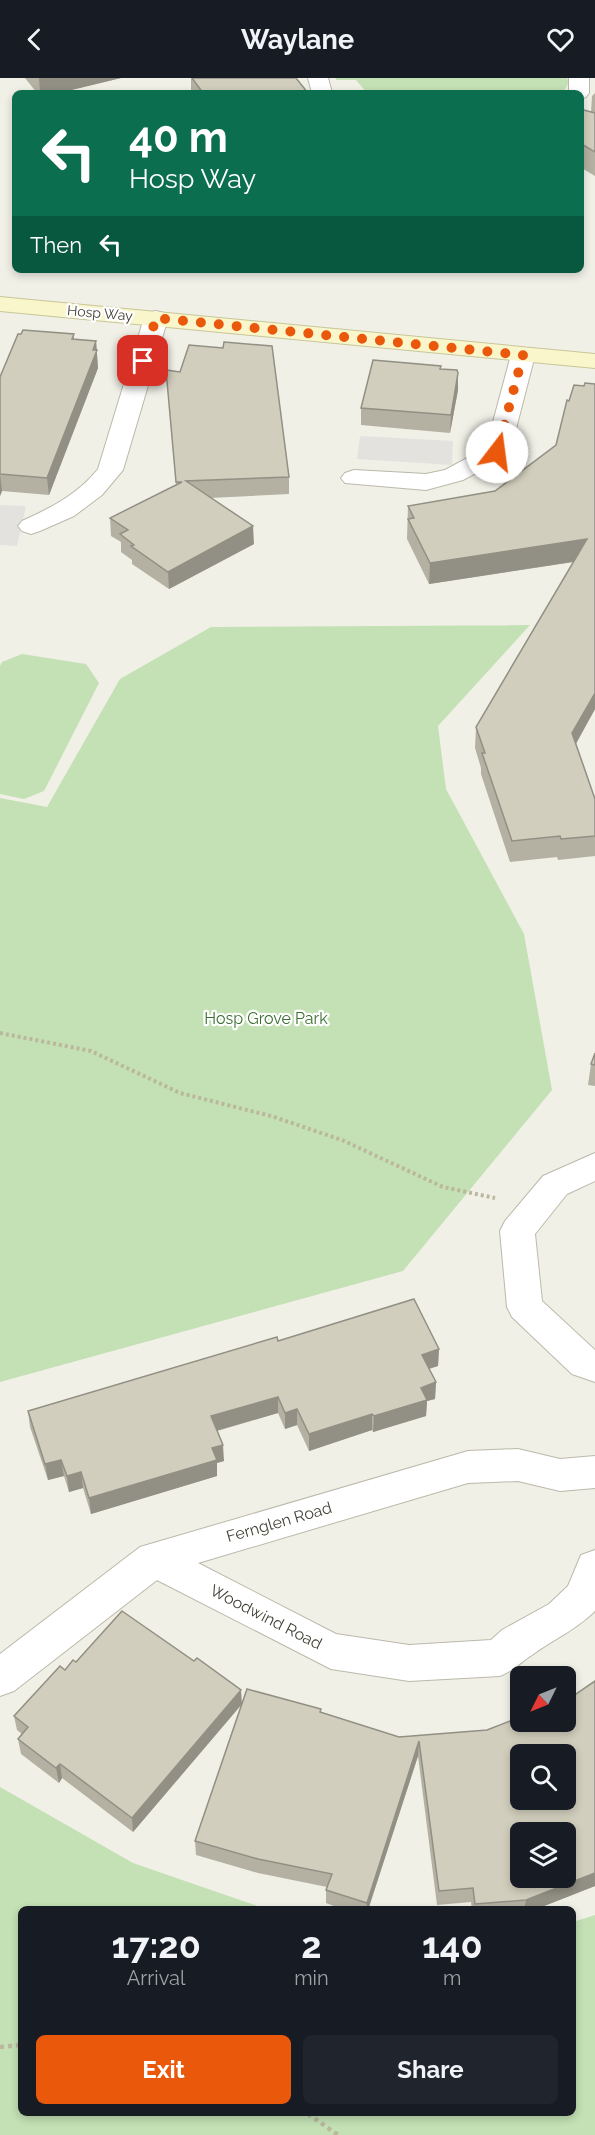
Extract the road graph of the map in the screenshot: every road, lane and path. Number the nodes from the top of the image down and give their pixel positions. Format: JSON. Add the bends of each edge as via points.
{"nodes":[{"id":1,"x":0,"y":304,"type":"edge"},
{"id":2,"x":156,"y":318,"type":"junction"},
{"id":3,"x":523,"y":355,"type":"junction"},
{"id":4,"x":595,"y":361,"type":"edge"},
{"id":5,"x":354,"y":478,"type":"dead end"},
{"id":6,"x":31,"y":526,"type":"dead end"},
{"id":7,"x":0,"y":1033,"type":"edge"},
{"id":8,"x":595,"y":1166,"type":"edge"},
{"id":9,"x":537,"y":1206,"type":"junction"},
{"id":10,"x":595,"y":1367,"type":"edge"},
{"id":11,"x":595,"y":1472,"type":"edge"},
{"id":12,"x":154,"y":1559,"type":"junction"},
{"id":13,"x":595,"y":1567,"type":"edge"},
{"id":14,"x":0,"y":1678,"type":"edge"},
{"id":15,"x":18,"y":2045,"type":"edge"},
{"id":16,"x":0,"y":2047,"type":"edge"},
{"id":17,"x":311,"y":2116,"type":"edge"},
{"id":18,"x":338,"y":2135,"type":"edge"}],
"edges":[{"from":1,"to":2,"type":"street","name":"Hosp Way"},
{"from":2,"to":3,"type":"street","name":"Hosp Way"},
{"from":2,"to":6,"type":"street","via":[[110,470],[97,488],[67,510]]},
{"from":3,"to":4,"type":"street","name":"Hosp Way"},
{"from":3,"to":5,"type":"street","via":[[497,452],[454,475],[426,482]]},
{"from":7,"to":9,"type":"path","via":[[91,1051],[180,1093],[271,1116],[342,1140],[443,1187]]},
{"from":8,"to":9,"type":"street","via":[[555,1185]]},
{"from":9,"to":10,"type":"street","via":[[517,1231],[525,1307],[585,1363]]},
{"from":11,"to":12,"type":"street","name":"Fernglen Road","via":[[560,1475],[518,1464],[468,1467]]},
{"from":12,"to":13,"type":"street","name":"Woodwind Road","via":[[331,1651],[408,1663],[500,1658],[516,1643],[563,1616],[583,1597]]},
{"from":12,"to":14,"type":"street","name":"Fernglen Road"},
{"from":15,"to":16,"type":"path"},
{"from":17,"to":18,"type":"path"}]}
